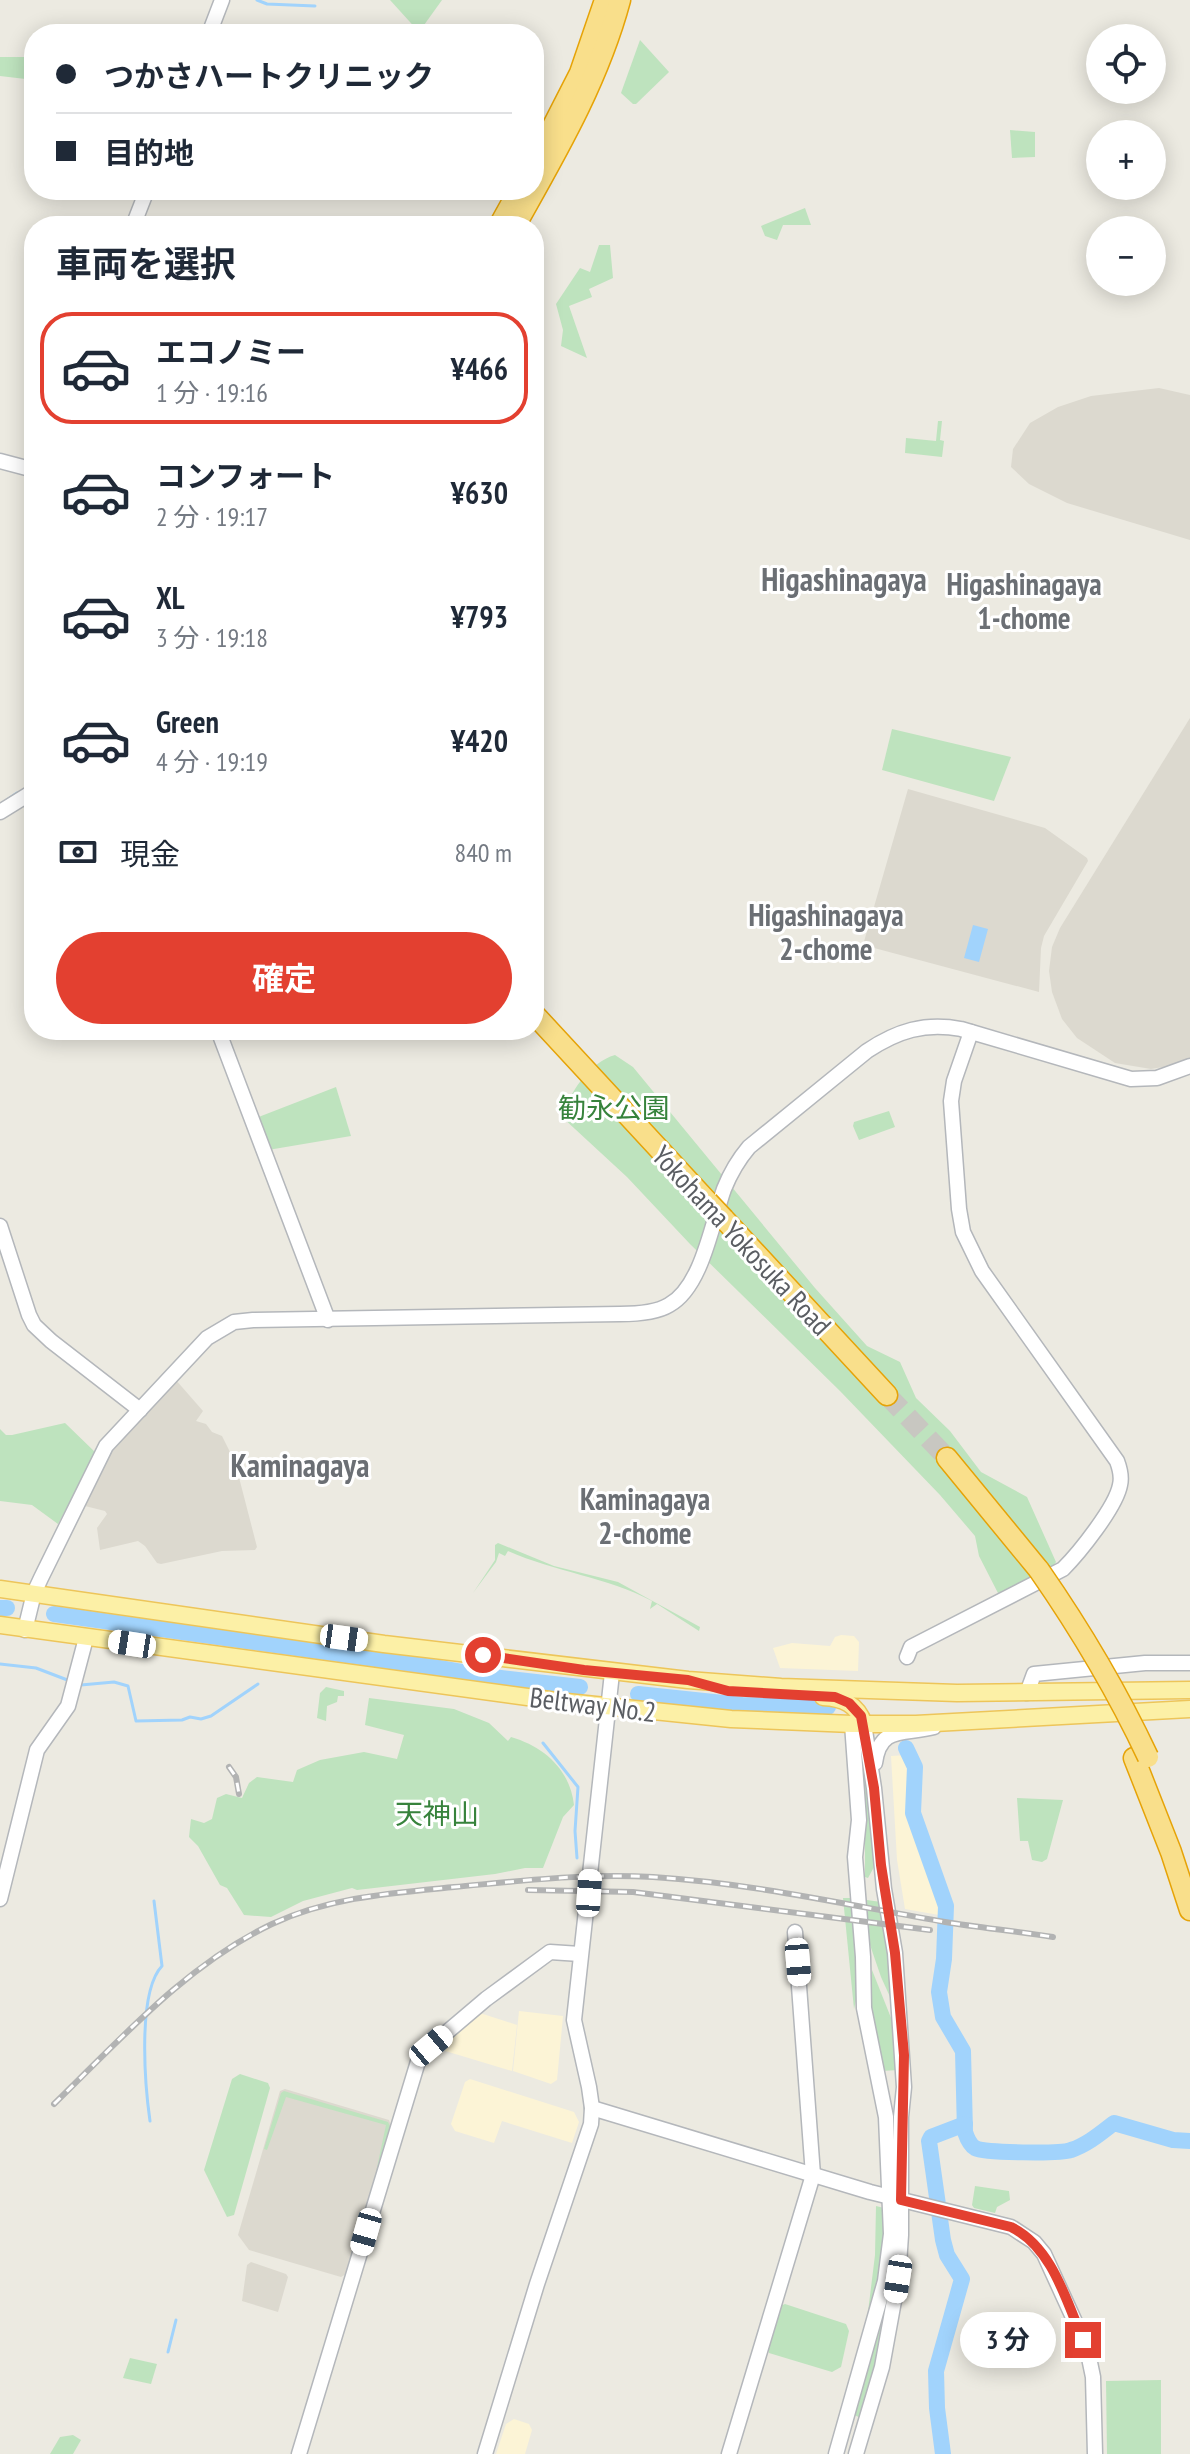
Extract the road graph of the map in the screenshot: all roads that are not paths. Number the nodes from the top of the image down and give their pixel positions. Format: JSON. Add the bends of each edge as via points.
{"nodes":[{"id":1,"x":222,"y":0,"type":"edge"},
{"id":2,"x":605,"y":0,"type":"edge"},
{"id":3,"x":620,"y":0,"type":"edge"},
{"id":4,"x":213,"y":24,"type":"edge"},
{"id":5,"x":544,"y":143,"type":"edge"},
{"id":6,"x":544,"y":174,"type":"edge"},
{"id":7,"x":0,"y":461,"type":"edge"},
{"id":8,"x":24,"y":467,"type":"edge"},
{"id":9,"x":24,"y":797,"type":"edge"},
{"id":10,"x":0,"y":812,"type":"edge"},
{"id":11,"x":544,"y":1027,"type":"edge"},
{"id":12,"x":971,"y":1032,"type":"junction"},
{"id":13,"x":222,"y":1040,"type":"edge"},
{"id":14,"x":542,"y":1040,"type":"edge"},
{"id":15,"x":1190,"y":1066,"type":"edge"},
{"id":16,"x":588,"y":1085,"type":"junction"},
{"id":17,"x":0,"y":1226,"type":"edge"},
{"id":18,"x":328,"y":1320,"type":"junction"},
{"id":19,"x":884,"y":1399,"type":"tunnel mouth"},
{"id":20,"x":140,"y":1410,"type":"junction"},
{"id":21,"x":943,"y":1461,"type":"tunnel mouth"},
{"id":22,"x":0,"y":1589,"type":"edge"},
{"id":23,"x":34,"y":1593,"type":"junction"},
{"id":24,"x":0,"y":1625,"type":"edge"},
{"id":25,"x":25,"y":1630,"type":"junction"},
{"id":26,"x":86,"y":1638,"type":"junction"},
{"id":27,"x":907,"y":1657,"type":"dead end"},
{"id":28,"x":1190,"y":1663,"type":"edge"},
{"id":29,"x":612,"y":1673,"type":"junction"},
{"id":30,"x":688,"y":1680,"type":"junction"},
{"id":31,"x":866,"y":1689,"type":"junction"},
{"id":32,"x":1190,"y":1690,"type":"edge"},
{"id":33,"x":1027,"y":1693,"type":"junction"},
{"id":34,"x":609,"y":1706,"type":"junction"},
{"id":35,"x":853,"y":1707,"type":"junction"},
{"id":36,"x":1190,"y":1709,"type":"edge"},
{"id":37,"x":950,"y":1722,"type":"junction"},
{"id":38,"x":829,"y":1723,"type":"junction"},
{"id":39,"x":858,"y":1724,"type":"junction"},
{"id":40,"x":1141,"y":1758,"type":"junction"},
{"id":41,"x":874,"y":1788,"type":"junction"},
{"id":42,"x":855,"y":1857,"type":"junction"},
{"id":43,"x":1190,"y":1867,"type":"edge"},
{"id":44,"x":0,"y":1899,"type":"edge"},
{"id":45,"x":1190,"y":1910,"type":"edge"},
{"id":46,"x":795,"y":1932,"type":"dead end"},
{"id":47,"x":580,"y":1954,"type":"junction"},
{"id":48,"x":904,"y":2074,"type":"junction"},
{"id":49,"x":877,"y":2077,"type":"junction"},
{"id":50,"x":592,"y":2108,"type":"junction"},
{"id":51,"x":813,"y":2175,"type":"junction"},
{"id":52,"x":896,"y":2199,"type":"junction"},
{"id":53,"x":299,"y":2454,"type":"edge"},
{"id":54,"x":485,"y":2454,"type":"edge"},
{"id":55,"x":729,"y":2454,"type":"edge"},
{"id":56,"x":836,"y":2454,"type":"edge"},
{"id":57,"x":856,"y":2454,"type":"edge"},
{"id":58,"x":1095,"y":2454,"type":"edge"}],
"edges":[{"from":1,"to":4,"type":"street"},
{"from":2,"to":5,"type":"highway","via":[[580,73]]},
{"from":3,"to":6,"type":"highway","via":[[576,117]]},
{"from":7,"to":8,"type":"street"},
{"from":9,"to":10,"type":"street"},
{"from":11,"to":16,"type":"highway","name":"Yokohama Yokosuka Road"},
{"from":12,"to":15,"type":"street","via":[[1131,1079],[1157,1078]]},
{"from":12,"to":18,"type":"street","via":[[922,1026],[885,1039],[751,1144],[725,1187],[700,1264],[677,1299],[663,1308],[620,1314]]},
{"from":12,"to":27,"type":"street","via":[[951,1101],[963,1232],[982,1271],[1117,1461],[1120,1485],[1063,1569],[911,1647]]},
{"from":13,"to":18,"type":"street"},
{"from":14,"to":16,"type":"highway","name":"Yokohama Yokosuka Road"},
{"from":16,"to":19,"type":"highway","name":"Yokohama Yokosuka Road"},
{"from":17,"to":20,"type":"street","via":[[34,1325]]},
{"from":18,"to":20,"type":"street","via":[[253,1320],[220,1328]]},
{"from":20,"to":23,"type":"street","via":[[106,1446]]},
{"from":21,"to":40,"type":"highway","bridge":true,"via":[[1072,1617],[1099,1663]]},
{"from":22,"to":23,"type":"main road","name":"Beltway No.2"},
{"from":23,"to":25,"type":"street"},
{"from":23,"to":29,"type":"main road","name":"Beltway No.2"},
{"from":24,"to":25,"type":"main road","name":"Beltway No.2"},
{"from":25,"to":26,"type":"main road","name":"Beltway No.2"},
{"from":26,"to":34,"type":"main road","name":"Beltway No.2"},
{"from":26,"to":44,"type":"street","via":[[68,1706],[37,1750]]},
{"from":28,"to":33,"type":"street","via":[[1034,1674]]},
{"from":29,"to":30,"type":"main road","name":"Beltway No.2"},
{"from":29,"to":34,"type":"street"},
{"from":30,"to":31,"type":"main road","name":"Beltway No.2"},
{"from":30,"to":35,"type":"main road","via":[[728,1691],[835,1697]]},
{"from":31,"to":33,"type":"main road","name":"Beltway No.2"},
{"from":31,"to":35,"type":"main road"},
{"from":32,"to":33,"type":"main road","name":"Beltway No.2"},
{"from":34,"to":38,"type":"main road","name":"Beltway No.2"},
{"from":34,"to":47,"type":"street"},
{"from":35,"to":39,"type":"main road"},
{"from":36,"to":37,"type":"main road","name":"Beltway No.2"},
{"from":37,"to":39,"type":"main road","name":"Beltway No.2"},
{"from":37,"to":41,"type":"street","via":[[883,1740],[876,1754]]},
{"from":38,"to":39,"type":"main road","name":"Beltway No.2"},
{"from":38,"to":42,"type":"street","via":[[844,1741]]},
{"from":39,"to":41,"type":"street"},
{"from":39,"to":42,"type":"street"},
{"from":40,"to":43,"type":"highway"},
{"from":40,"to":45,"type":"highway"},
{"from":41,"to":48,"type":"street"},
{"from":42,"to":49,"type":"street","via":[[864,2008]]},
{"from":46,"to":51,"type":"street"},
{"from":47,"to":50,"type":"street","via":[[574,2020]]},
{"from":47,"to":53,"type":"street","via":[[550,1952],[420,2055]]},
{"from":48,"to":49,"type":"street"},
{"from":48,"to":52,"type":"street"},
{"from":49,"to":52,"type":"street"},
{"from":50,"to":51,"type":"street"},
{"from":50,"to":54,"type":"street","via":[[576,2174]]},
{"from":51,"to":52,"type":"street"},
{"from":51,"to":55,"type":"street"},
{"from":52,"to":56,"type":"street","via":[[885,2281]]},
{"from":52,"to":57,"type":"street","via":[[901,2235],[891,2319]]},
{"from":52,"to":58,"type":"street","via":[[1011,2227],[1044,2254],[1091,2364]]}]}
